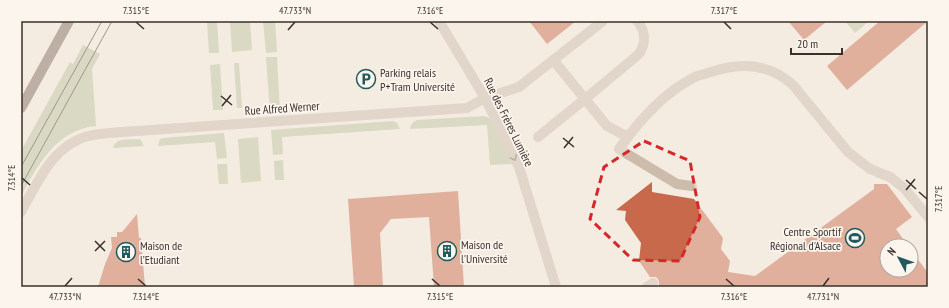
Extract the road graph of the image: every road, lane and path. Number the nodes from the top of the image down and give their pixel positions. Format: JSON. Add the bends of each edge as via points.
{"nodes":[{"id":1,"x":69,"y":21,"type":"edge"},
{"id":2,"x":439,"y":21,"type":"edge"},
{"id":3,"x":603,"y":21,"type":"edge"},
{"id":4,"x":638,"y":21,"type":"edge"},
{"id":5,"x":554,"y":61,"type":"junction"},
{"id":6,"x":485,"y":98,"type":"junction"},
{"id":7,"x":585,"y":99,"type":"junction"},
{"id":8,"x":21,"y":108,"type":"edge"},
{"id":9,"x":628,"y":137,"type":"junction"},
{"id":10,"x":538,"y":138,"type":"dead end"},
{"id":11,"x":692,"y":186,"type":"dead end"},
{"id":12,"x":21,"y":212,"type":"edge"},
{"id":13,"x":928,"y":217,"type":"edge"},
{"id":14,"x":556,"y":287,"type":"edge"}],
"edges":[{"from":1,"to":8,"type":"main road"},
{"from":2,"to":6,"type":"street","name":"Rue des Frères Lumière"},
{"from":3,"to":5,"type":"street","name":"Rue Alfred Werner"},
{"from":4,"to":7,"type":"street","via":[[644,38],[639,54]]},
{"from":5,"to":6,"type":"street","name":"Rue Alfred Werner","via":[[519,87]]},
{"from":5,"to":7,"type":"street"},
{"from":6,"to":12,"type":"street","name":"Rue Alfred Werner","via":[[467,108],[88,136],[58,153],[45,169]]},
{"from":6,"to":14,"type":"street","name":"Rue des Frères Lumière","one_way":true,"via":[[519,167]]},
{"from":7,"to":9,"type":"street","via":[[607,126]]},
{"from":7,"to":10,"type":"street"},
{"from":9,"to":11,"type":"street","via":[[620,149],[677,184]]},
{"from":9,"to":13,"type":"street","via":[[658,104],[694,78],[736,66],[772,70],[793,85],[848,152],[870,169],[890,177]]}]}
